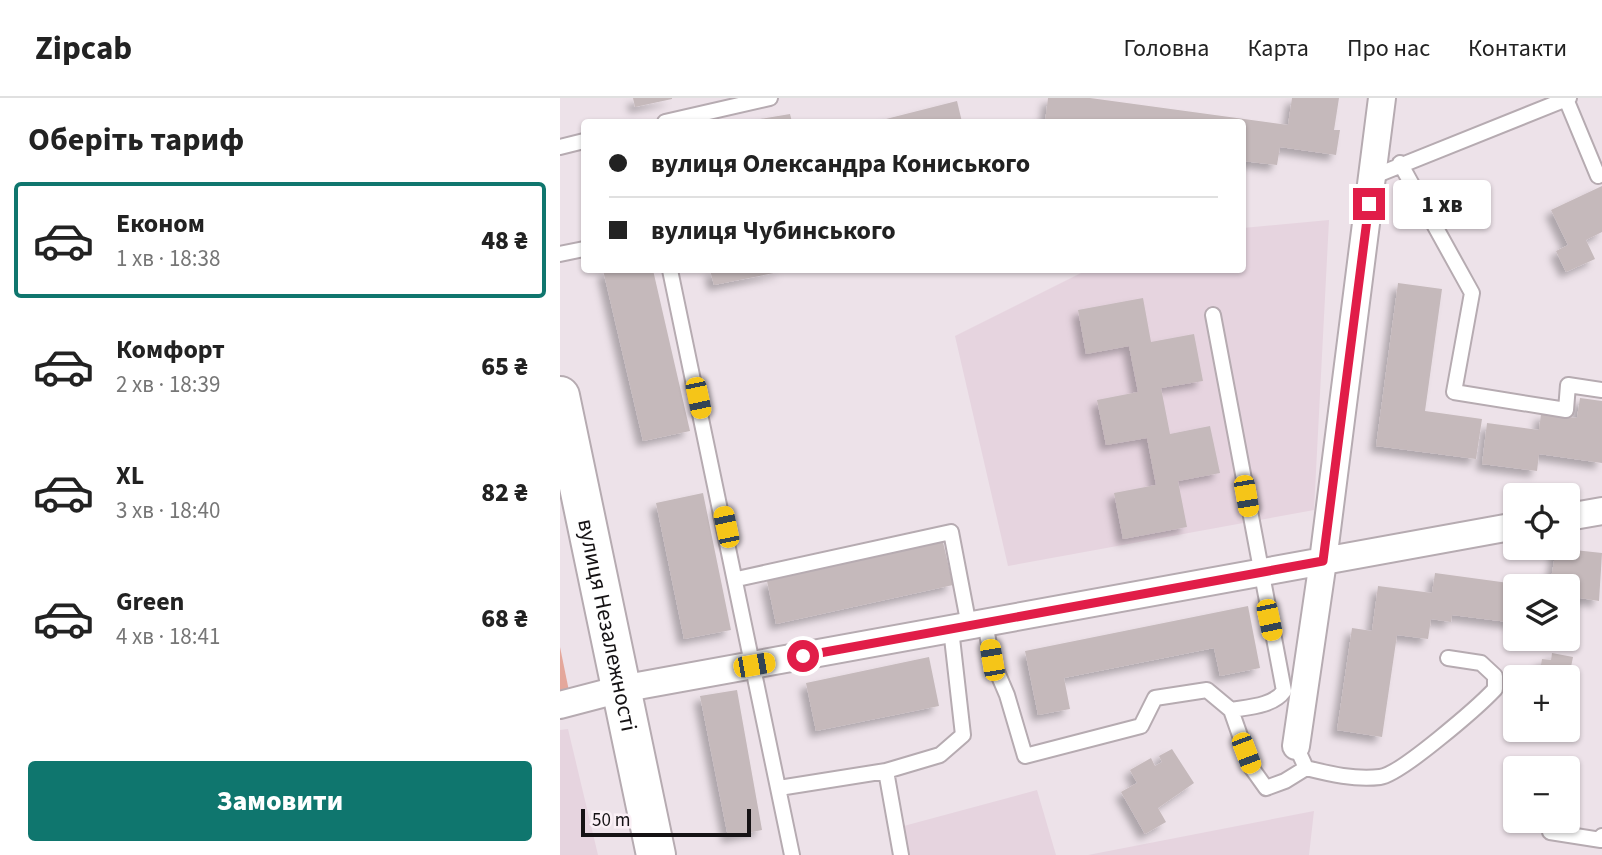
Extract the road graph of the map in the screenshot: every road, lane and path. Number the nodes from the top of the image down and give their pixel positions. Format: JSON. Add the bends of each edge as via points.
{"nodes":[{"id":1,"x":770,"y":98,"type":"edge"},
{"id":2,"x":1382,"y":98,"type":"edge"},
{"id":3,"x":1568,"y":99,"type":"edge"},
{"id":4,"x":678,"y":119,"type":"edge"},
{"id":5,"x":581,"y":142,"type":"edge"},
{"id":6,"x":560,"y":147,"type":"edge"},
{"id":7,"x":1400,"y":163,"type":"junction"},
{"id":8,"x":1598,"y":176,"type":"dead end"},
{"id":9,"x":1372,"y":177,"type":"junction"},
{"id":10,"x":581,"y":249,"type":"edge"},
{"id":11,"x":560,"y":254,"type":"edge"},
{"id":12,"x":671,"y":273,"type":"edge"},
{"id":13,"x":1213,"y":315,"type":"dead end"},
{"id":14,"x":1602,"y":390,"type":"edge"},
{"id":15,"x":560,"y":396,"type":"edge"},
{"id":16,"x":1602,"y":511,"type":"edge"},
{"id":17,"x":1580,"y":515,"type":"edge"},
{"id":18,"x":1503,"y":528,"type":"edge"},
{"id":19,"x":1323,"y":561,"type":"junction"},
{"id":20,"x":1260,"y":573,"type":"junction"},
{"id":21,"x":737,"y":579,"type":"junction"},
{"id":22,"x":968,"y":626,"type":"junction"},
{"id":23,"x":1447,"y":658,"type":"dead end"},
{"id":24,"x":754,"y":665,"type":"junction"},
{"id":25,"x":621,"y":689,"type":"junction"},
{"id":26,"x":560,"y":705,"type":"edge"},
{"id":27,"x":1231,"y":710,"type":"junction"},
{"id":28,"x":1301,"y":757,"type":"junction"},
{"id":29,"x":886,"y":771,"type":"junction"},
{"id":30,"x":779,"y":788,"type":"junction"},
{"id":31,"x":1557,"y":833,"type":"edge"},
{"id":32,"x":1602,"y":836,"type":"edge"},
{"id":33,"x":656,"y":855,"type":"edge"},
{"id":34,"x":792,"y":855,"type":"edge"},
{"id":35,"x":901,"y":855,"type":"edge"}],
"edges":[{"from":1,"to":4,"type":"lane"},
{"from":2,"to":9,"type":"street"},
{"from":3,"to":7,"type":"lane"},
{"from":3,"to":8,"type":"lane"},
{"from":5,"to":6,"type":"lane"},
{"from":7,"to":9,"type":"lane"},
{"from":7,"to":14,"type":"lane","via":[[1472,293],[1454,392],[1566,410],[1568,386]]},
{"from":9,"to":19,"type":"street"},
{"from":10,"to":11,"type":"lane"},
{"from":12,"to":21,"type":"lane"},
{"from":13,"to":20,"type":"lane"},
{"from":15,"to":25,"type":"main road","name":"вулиця Незалежності"},
{"from":16,"to":17,"type":"street"},
{"from":18,"to":19,"type":"street"},
{"from":19,"to":20,"type":"street"},
{"from":19,"to":28,"type":"street"},
{"from":20,"to":22,"type":"street"},
{"from":20,"to":27,"type":"lane","via":[[1284,691],[1262,705]]},
{"from":21,"to":22,"type":"lane","via":[[951,532]]},
{"from":21,"to":24,"type":"lane"},
{"from":22,"to":24,"type":"street"},
{"from":22,"to":27,"type":"lane","via":[[992,660],[1025,756],[1141,726],[1155,698],[1207,690]]},
{"from":22,"to":29,"type":"lane","via":[[963,735],[940,755]]},
{"from":23,"to":28,"type":"lane","via":[[1481,663],[1495,676],[1495,689],[1460,722],[1383,777],[1337,776]]},
{"from":24,"to":25,"type":"street"},
{"from":24,"to":30,"type":"lane"},
{"from":25,"to":26,"type":"street"},
{"from":25,"to":33,"type":"main road","name":"вулиця Незалежності"},
{"from":27,"to":28,"type":"lane","via":[[1251,767],[1266,788],[1286,781]]},
{"from":29,"to":30,"type":"lane"},
{"from":29,"to":35,"type":"lane"},
{"from":30,"to":34,"type":"lane"},
{"from":31,"to":32,"type":"lane"}]}
